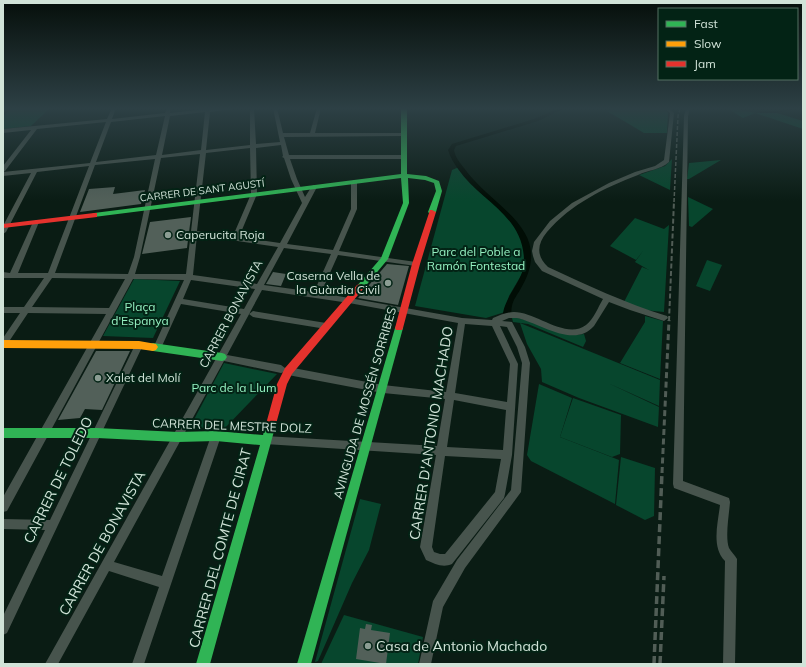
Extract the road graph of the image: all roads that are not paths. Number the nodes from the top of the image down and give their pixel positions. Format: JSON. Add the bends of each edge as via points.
{"nodes":[{"id":1,"x":27,"y":139,"type":"edge"},
{"id":2,"x":102,"y":139,"type":"edge"},
{"id":3,"x":162,"y":139,"type":"edge"},
{"id":4,"x":205,"y":139,"type":"edge"},
{"id":5,"x":252,"y":139,"type":"edge"},
{"id":6,"x":403,"y":139,"type":"edge"},
{"id":7,"x":670,"y":139,"type":"edge"},
{"id":8,"x":685,"y":139,"type":"edge"},
{"id":9,"x":282,"y":142,"type":"joint"},
{"id":10,"x":252,"y":146,"type":"junction"},
{"id":11,"x":204,"y":151,"type":"junction"},
{"id":12,"x":158,"y":156,"type":"junction"},
{"id":13,"x":285,"y":157,"type":"junction"},
{"id":14,"x":403,"y":157,"type":"junction"},
{"id":15,"x":93,"y":164,"type":"junction"},
{"id":16,"x":3,"y":170,"type":"edge"},
{"id":17,"x":35,"y":170,"type":"junction"},
{"id":18,"x":3,"y":174,"type":"edge"},
{"id":19,"x":404,"y":176,"type":"junction"},
{"id":20,"x":354,"y":182,"type":"junction"},
{"id":21,"x":314,"y":187,"type":"junction"},
{"id":22,"x":298,"y":189,"type":"junction"},
{"id":23,"x":254,"y":194,"type":"junction"},
{"id":24,"x":199,"y":202,"type":"junction"},
{"id":25,"x":305,"y":202,"type":"junction"},
{"id":26,"x":146,"y":208,"type":"junction"},
{"id":27,"x":72,"y":217,"type":"junction"},
{"id":28,"x":36,"y":222,"type":"junction"},
{"id":29,"x":4,"y":228,"type":"edge"},
{"id":30,"x":195,"y":233,"type":"junction"},
{"id":31,"x":235,"y":239,"type":"junction"},
{"id":32,"x":282,"y":245,"type":"junction"},
{"id":33,"x":336,"y":252,"type":"junction"},
{"id":34,"x":384,"y":259,"type":"junction"},
{"id":35,"x":416,"y":264,"type":"junction"},
{"id":36,"x":51,"y":274,"type":"junction"},
{"id":37,"x":3,"y":275,"type":"edge"},
{"id":38,"x":14,"y":275,"type":"junction"},
{"id":39,"x":130,"y":277,"type":"junction"},
{"id":40,"x":189,"y":277,"type":"junction"},
{"id":41,"x":259,"y":287,"type":"junction"},
{"id":42,"x":318,"y":295,"type":"junction"},
{"id":43,"x":607,"y":298,"type":"junction"},
{"id":44,"x":349,"y":300,"type":"junction"},
{"id":45,"x":179,"y":301,"type":"junction"},
{"id":46,"x":3,"y":310,"type":"edge"},
{"id":47,"x":26,"y":310,"type":"junction"},
{"id":48,"x":404,"y":310,"type":"junction"},
{"id":49,"x":112,"y":311,"type":"junction"},
{"id":50,"x":249,"y":313,"type":"junction"},
{"id":51,"x":664,"y":318,"type":"dead end"},
{"id":52,"x":462,"y":320,"type":"junction"},
{"id":53,"x":495,"y":324,"type":"junction"},
{"id":54,"x":326,"y":326,"type":"junction"},
{"id":55,"x":3,"y":344,"type":"edge"},
{"id":56,"x":93,"y":344,"type":"junction"},
{"id":57,"x":139,"y":344,"type":"junction"},
{"id":58,"x":158,"y":346,"type":"junction"},
{"id":59,"x":222,"y":357,"type":"junction"},
{"id":60,"x":285,"y":370,"type":"junction"},
{"id":61,"x":383,"y":389,"type":"junction"},
{"id":62,"x":450,"y":396,"type":"junction"},
{"id":63,"x":510,"y":407,"type":"junction"},
{"id":64,"x":97,"y":432,"type":"junction"},
{"id":65,"x":3,"y":433,"type":"edge"},
{"id":66,"x":43,"y":433,"type":"junction"},
{"id":67,"x":216,"y":436,"type":"junction"},
{"id":68,"x":178,"y":437,"type":"junction"},
{"id":69,"x":265,"y":440,"type":"junction"},
{"id":70,"x":366,"y":445,"type":"junction"},
{"id":71,"x":442,"y":452,"type":"junction"},
{"id":72,"x":507,"y":455,"type":"junction"},
{"id":73,"x":3,"y":507,"type":"edge"},
{"id":74,"x":3,"y":524,"type":"edge"},
{"id":75,"x":52,"y":526,"type":"junction"},
{"id":76,"x":107,"y":565,"type":"junction"},
{"id":77,"x":166,"y":583,"type":"junction"},
{"id":78,"x":3,"y":629,"type":"edge"},
{"id":79,"x":51,"y":664,"type":"edge"},
{"id":80,"x":138,"y":664,"type":"edge"},
{"id":81,"x":203,"y":664,"type":"edge"},
{"id":82,"x":304,"y":664,"type":"edge"},
{"id":83,"x":425,"y":664,"type":"edge"},
{"id":84,"x":730,"y":664,"type":"edge"}],
"edges":[{"from":1,"to":16,"type":"street"},
{"from":2,"to":15,"type":"street"},
{"from":3,"to":12,"type":"street"},
{"from":4,"to":11,"type":"street"},
{"from":5,"to":10,"type":"street"},
{"from":6,"to":14,"type":"street","name":"CARRER DEL COMTE DE CIRAT"},
{"from":7,"to":43,"type":"street","via":[[668,161],[585,196],[557,217],[537,240],[535,246],[538,262],[545,269]]},
{"from":8,"to":84,"type":"street","via":[[678,484],[725,502],[722,536],[724,552],[730,559]]},
{"from":9,"to":10,"type":"street"},
{"from":9,"to":13,"type":"street"},
{"from":10,"to":11,"type":"street"},
{"from":10,"to":23,"type":"street"},
{"from":11,"to":12,"type":"street"},
{"from":11,"to":24,"type":"street"},
{"from":12,"to":15,"type":"street"},
{"from":12,"to":26,"type":"street"},
{"from":13,"to":14,"type":"street"},
{"from":13,"to":22,"type":"street"},
{"from":14,"to":19,"type":"street","name":"CARRER DEL COMTE DE CIRAT"},
{"from":15,"to":17,"type":"street"},
{"from":15,"to":27,"type":"street"},
{"from":17,"to":18,"type":"street"},
{"from":17,"to":29,"type":"street"},
{"from":19,"to":20,"type":"street","name":"CARRER DE SANT AGUSTÍ"},
{"from":19,"to":34,"type":"street","name":"CARRER DEL COMTE DE CIRAT","via":[[406,203]]},
{"from":19,"to":35,"type":"street","name":"AVINGUDA DE MOSSÉN SORRIBES","via":[[436,181],[439,186]]},
{"from":20,"to":21,"type":"street","name":"CARRER DE SANT AGUSTÍ"},
{"from":20,"to":33,"type":"street","via":[[354,209]]},
{"from":21,"to":22,"type":"street","name":"CARRER DE SANT AGUSTÍ"},
{"from":21,"to":25,"type":"street","name":"CARRER BONAVISTA"},
{"from":22,"to":23,"type":"street","name":"CARRER DE SANT AGUSTÍ"},
{"from":22,"to":25,"type":"street"},
{"from":23,"to":24,"type":"street","name":"CARRER DE SANT AGUSTÍ"},
{"from":23,"to":31,"type":"street"},
{"from":24,"to":26,"type":"street","name":"CARRER DE SANT AGUSTÍ"},
{"from":24,"to":30,"type":"street"},
{"from":25,"to":32,"type":"street","name":"CARRER BONAVISTA"},
{"from":26,"to":27,"type":"street","name":"CARRER DE SANT AGUSTÍ"},
{"from":26,"to":39,"type":"street","via":[[137,257]]},
{"from":27,"to":28,"type":"street","name":"CARRER DE SANT AGUSTÍ"},
{"from":27,"to":36,"type":"street"},
{"from":28,"to":29,"type":"street","name":"CARRER DE SANT AGUSTÍ"},
{"from":28,"to":38,"type":"street"},
{"from":30,"to":31,"type":"street"},
{"from":30,"to":40,"type":"street"},
{"from":31,"to":32,"type":"street"},
{"from":32,"to":33,"type":"street"},
{"from":32,"to":41,"type":"street","name":"CARRER BONAVISTA"},
{"from":33,"to":34,"type":"street"},
{"from":33,"to":42,"type":"street"},
{"from":34,"to":35,"type":"street"},
{"from":34,"to":44,"type":"street","name":"CARRER DEL COMTE DE CIRAT"},
{"from":35,"to":48,"type":"street","name":"AVINGUDA DE MOSSÉN SORRIBES"},
{"from":36,"to":38,"type":"street"},
{"from":36,"to":39,"type":"street"},
{"from":36,"to":47,"type":"street"},
{"from":37,"to":38,"type":"street"},
{"from":39,"to":40,"type":"street"},
{"from":39,"to":49,"type":"street"},
{"from":40,"to":41,"type":"street"},
{"from":40,"to":45,"type":"street"},
{"from":41,"to":42,"type":"street"},
{"from":41,"to":50,"type":"street","name":"CARRER BONAVISTA"},
{"from":42,"to":44,"type":"street"},
{"from":43,"to":51,"type":"street"},
{"from":43,"to":53,"type":"street","via":[[589,327],[582,331],[557,330],[517,315],[496,320]]},
{"from":44,"to":48,"type":"street"},
{"from":44,"to":54,"type":"street","name":"CARRER DEL COMTE DE CIRAT"},
{"from":45,"to":50,"type":"street"},
{"from":45,"to":58,"type":"street"},
{"from":46,"to":47,"type":"street"},
{"from":47,"to":49,"type":"street"},
{"from":47,"to":55,"type":"street"},
{"from":48,"to":52,"type":"street"},
{"from":48,"to":61,"type":"street","name":"AVINGUDA DE MOSSÉN SORRIBES"},
{"from":49,"to":56,"type":"street"},
{"from":50,"to":54,"type":"street"},
{"from":50,"to":59,"type":"street","name":"CARRER BONAVISTA"},
{"from":52,"to":53,"type":"street"},
{"from":52,"to":62,"type":"street","name":"CARRER D'ANTONIO MACHADO"},
{"from":53,"to":63,"type":"street","via":[[514,364]]},
{"from":53,"to":83,"type":"street","via":[[509,324],[526,363],[516,492],[461,564],[437,605]]},
{"from":54,"to":60,"type":"street","name":"CARRER DEL COMTE DE CIRAT"},
{"from":55,"to":56,"type":"street"},
{"from":56,"to":57,"type":"street"},
{"from":56,"to":66,"type":"street"},
{"from":57,"to":58,"type":"street"},
{"from":57,"to":64,"type":"street","name":"CARRER DE TOLEDO"},
{"from":58,"to":59,"type":"street"},
{"from":59,"to":60,"type":"street"},
{"from":59,"to":68,"type":"street","name":"CARRER BONAVISTA"},
{"from":60,"to":61,"type":"street"},
{"from":60,"to":69,"type":"street","name":"CARRER DEL COMTE DE CIRAT"},
{"from":61,"to":62,"type":"street"},
{"from":61,"to":70,"type":"street","name":"AVINGUDA DE MOSSÉN SORRIBES"},
{"from":62,"to":63,"type":"street"},
{"from":62,"to":71,"type":"street","name":"CARRER D'ANTONIO MACHADO"},
{"from":63,"to":72,"type":"street"},
{"from":64,"to":66,"type":"street","name":"CARRER DEL MESTRE DOLZ"},
{"from":64,"to":68,"type":"street","name":"CARRER DEL MESTRE DOLZ"},
{"from":64,"to":75,"type":"street","name":"CARRER DE TOLEDO"},
{"from":65,"to":66,"type":"street","name":"CARRER DEL MESTRE DOLZ"},
{"from":66,"to":73,"type":"street"},
{"from":67,"to":68,"type":"street","name":"CARRER DEL MESTRE DOLZ"},
{"from":67,"to":69,"type":"street","name":"CARRER DEL MESTRE DOLZ"},
{"from":67,"to":77,"type":"street"},
{"from":68,"to":76,"type":"street","name":"CARRER DE BONAVISTA"},
{"from":69,"to":70,"type":"street","name":"CARRER DEL MESTRE DOLZ"},
{"from":69,"to":81,"type":"street","name":"CARRER DEL COMTE DE CIRAT"},
{"from":70,"to":71,"type":"street","name":"CARRER DEL MESTRE DOLZ"},
{"from":70,"to":82,"type":"street","name":"AVINGUDA DE MOSSÉN SORRIBES"},
{"from":71,"to":72,"type":"street","name":"CARRER DEL MESTRE DOLZ"},
{"from":71,"to":72,"type":"street","name":"CARRER D'ANTONIO MACHADO","via":[[426,547],[430,556],[448,560],[500,494]]},
{"from":74,"to":75,"type":"street"},
{"from":75,"to":78,"type":"street","name":"CARRER DE TOLEDO"},
{"from":76,"to":77,"type":"street"},
{"from":76,"to":79,"type":"street","name":"CARRER DE BONAVISTA"},
{"from":77,"to":80,"type":"street"}]}
